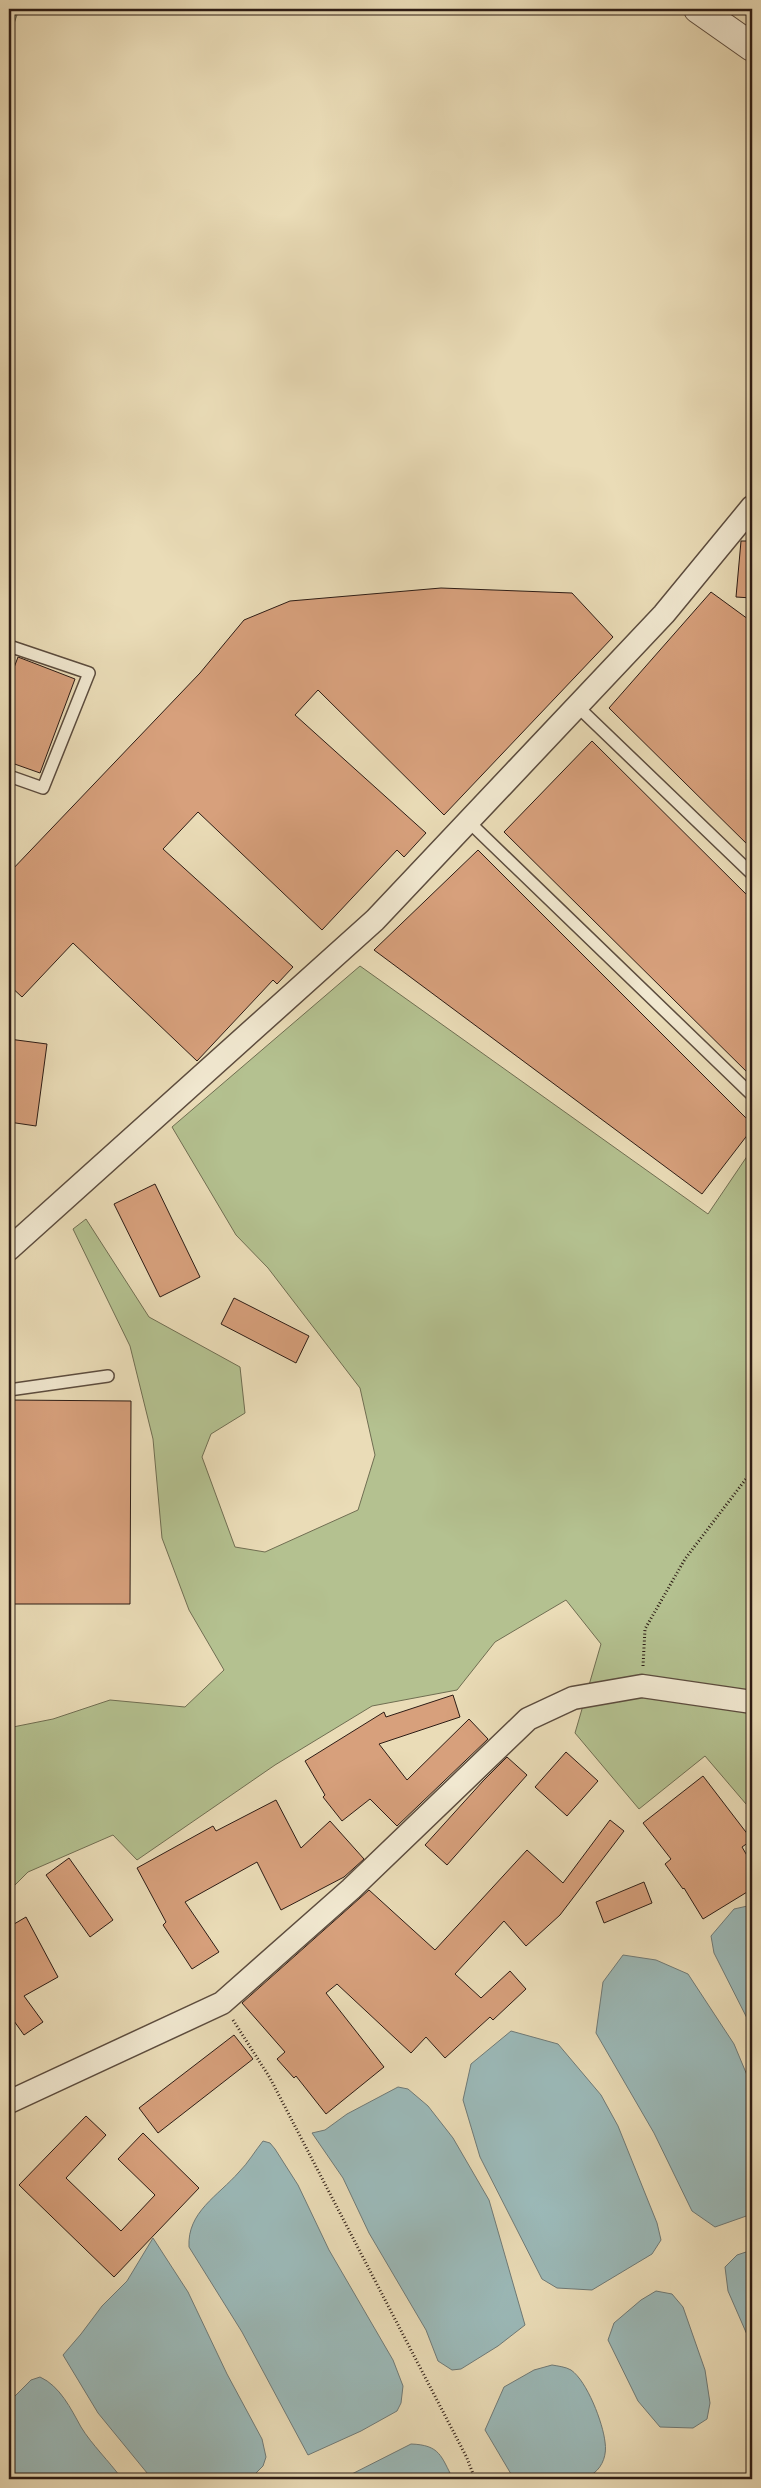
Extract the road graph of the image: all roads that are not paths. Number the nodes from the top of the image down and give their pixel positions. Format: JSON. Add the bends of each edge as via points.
{"nodes":[{"id":1,"x":698,"y":9,"type":"edge"},
{"id":2,"x":752,"y":47,"type":"edge"},
{"id":3,"x":752,"y":507,"type":"edge"},
{"id":4,"x":9,"y":646,"type":"edge"},
{"id":5,"x":577,"y":706,"type":"junction"},
{"id":6,"x":9,"y":776,"type":"edge"},
{"id":7,"x":468,"y":821,"type":"junction"},
{"id":8,"x":752,"y":874,"type":"edge"},
{"id":9,"x":752,"y":1095,"type":"edge"},
{"id":10,"x":9,"y":1249,"type":"edge"},
{"id":11,"x":108,"y":1376,"type":"dead end"},
{"id":12,"x":9,"y":1390,"type":"edge"},
{"id":13,"x":752,"y":1702,"type":"edge"},
{"id":14,"x":9,"y":2102,"type":"edge"}],
"edges":[{"from":1,"to":2,"type":"street"},
{"from":3,"to":5,"type":"street","via":[[664,614]]},
{"from":4,"to":6,"type":"lane","via":[[89,673],[43,788]]},
{"from":5,"to":7,"type":"street"},
{"from":5,"to":8,"type":"lane"},
{"from":7,"to":9,"type":"lane"},
{"from":7,"to":10,"type":"street","via":[[375,920]]},
{"from":11,"to":12,"type":"lane"},
{"from":13,"to":14,"type":"street","via":[[642,1686],[573,1698],[528,1719],[351,1889],[222,2002]]}]}
